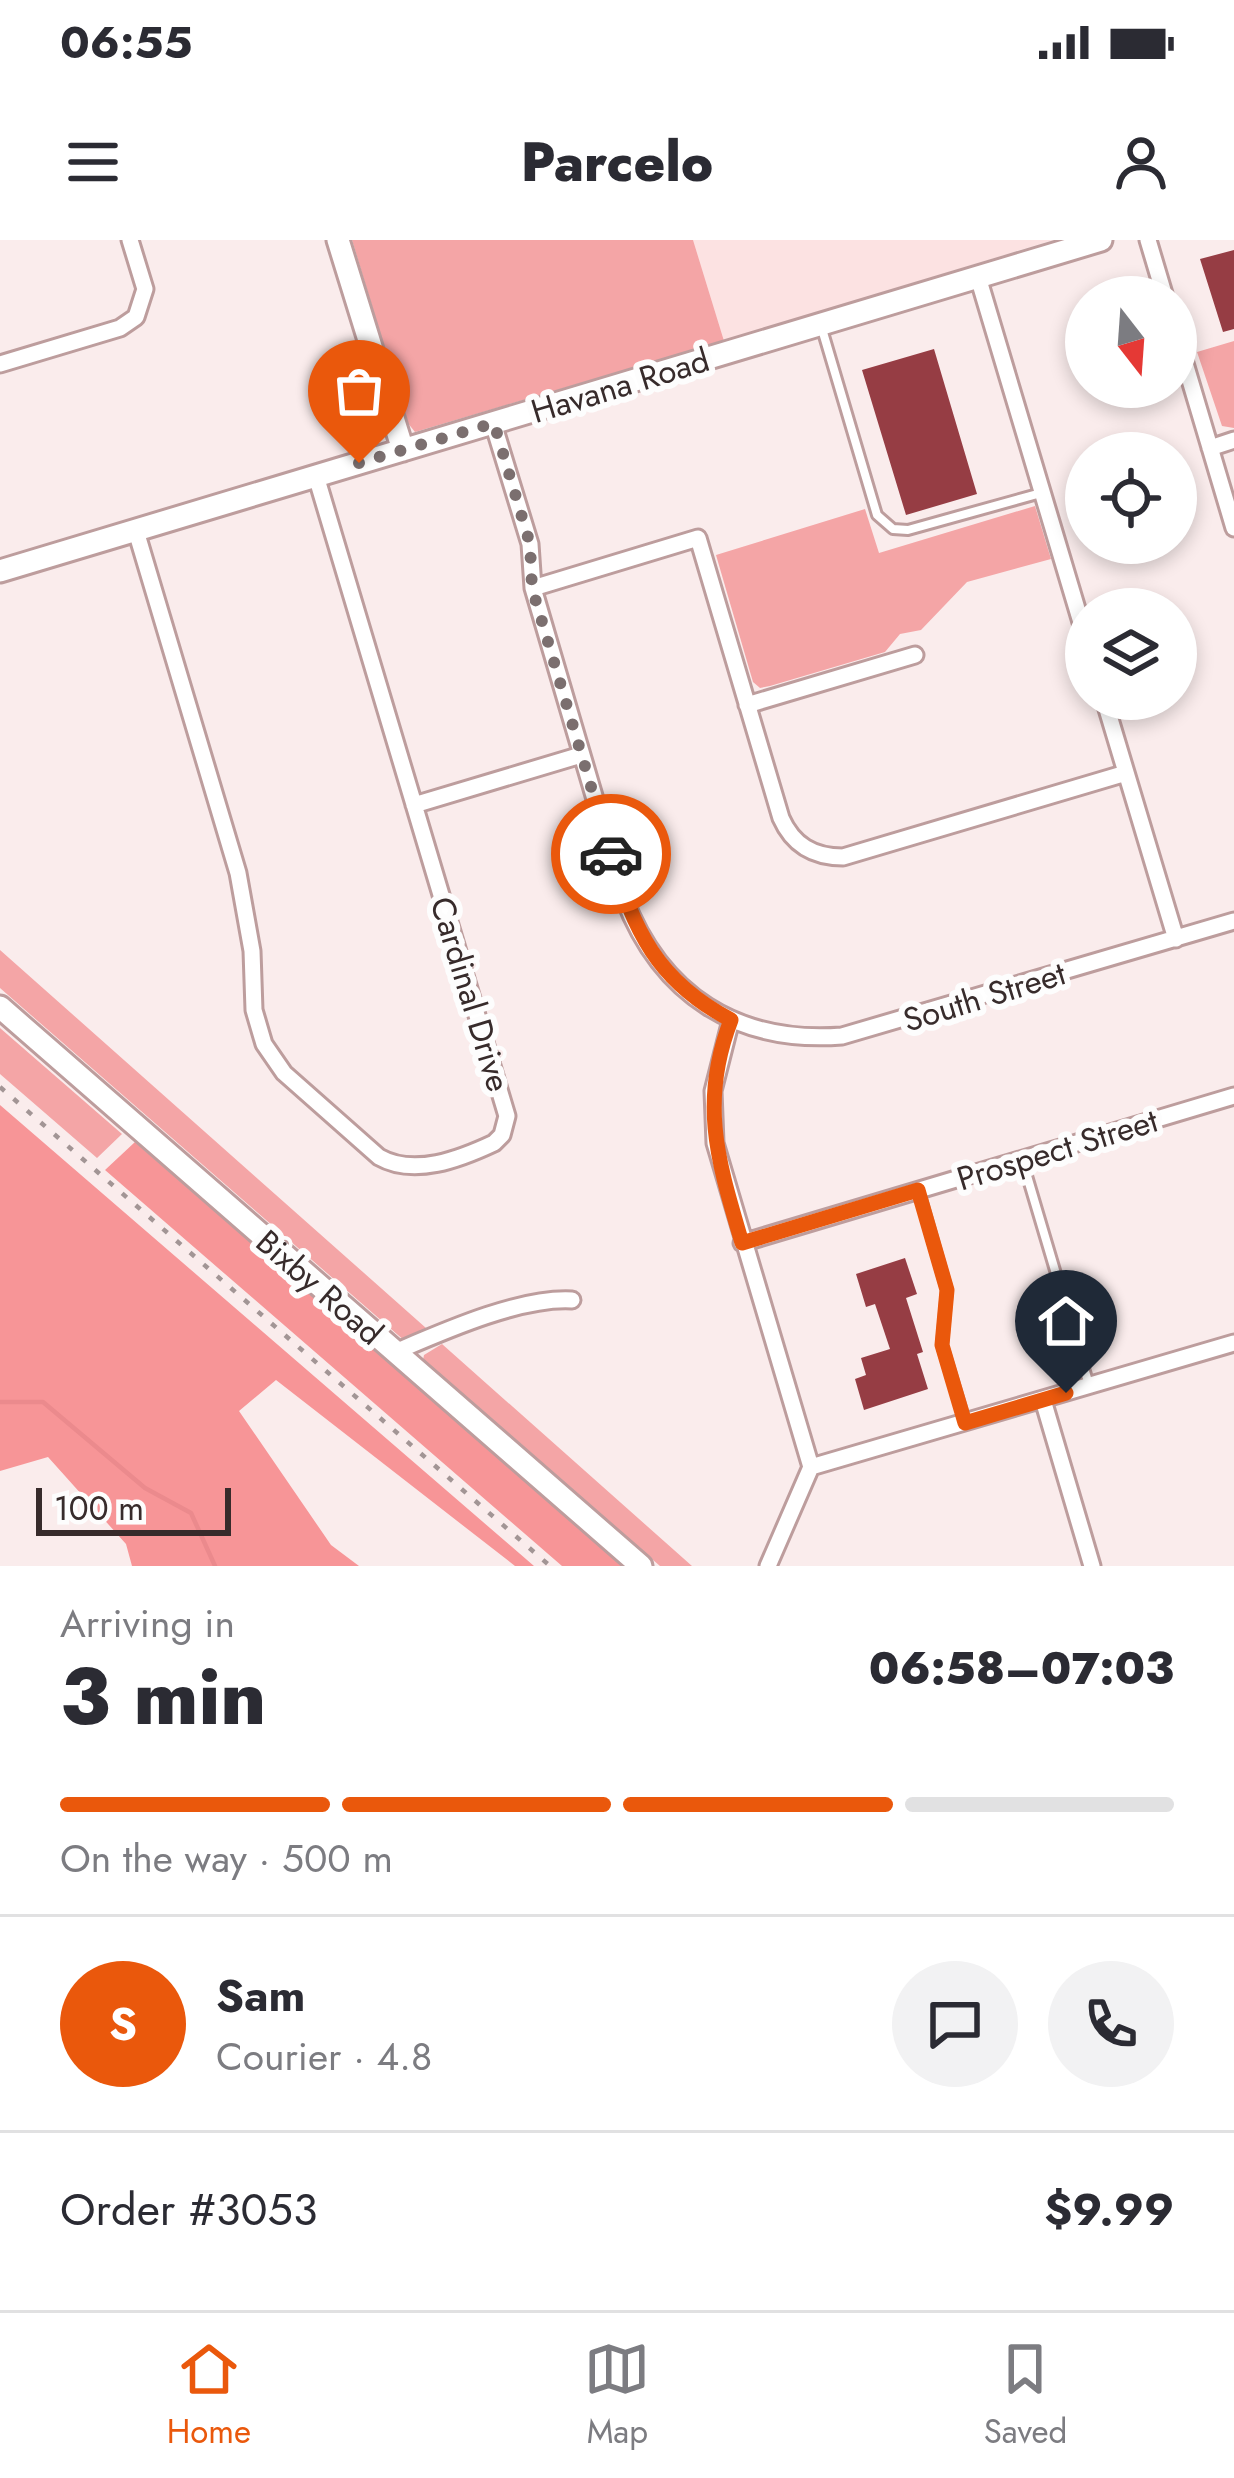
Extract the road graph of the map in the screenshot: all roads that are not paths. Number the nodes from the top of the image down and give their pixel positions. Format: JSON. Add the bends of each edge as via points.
{"nodes":[{"id":1,"x":130,"y":240,"type":"edge"},
{"id":2,"x":338,"y":240,"type":"edge"},
{"id":3,"x":1101,"y":240,"type":"edge"},
{"id":4,"x":1148,"y":240,"type":"edge"},
{"id":5,"x":1159,"y":276,"type":"edge"},
{"id":6,"x":978,"y":277,"type":"junction"},
{"id":7,"x":821,"y":324,"type":"junction"},
{"id":8,"x":0,"y":364,"type":"edge"},
{"id":9,"x":1197,"y":404,"type":"edge"},
{"id":10,"x":494,"y":423,"type":"junction"},
{"id":11,"x":1234,"y":440,"type":"edge"},
{"id":12,"x":1210,"y":448,"type":"junction"},
{"id":13,"x":403,"y":450,"type":"junction"},
{"id":14,"x":316,"y":476,"type":"junction"},
{"id":15,"x":1042,"y":493,"type":"junction"},
{"id":16,"x":1234,"y":528,"type":"edge"},
{"id":17,"x":136,"y":531,"type":"junction"},
{"id":18,"x":0,"y":571,"type":"edge"},
{"id":19,"x":532,"y":588,"type":"junction"},
{"id":20,"x":1071,"y":588,"type":"edge"},
{"id":21,"x":915,"y":655,"type":"dead end"},
{"id":22,"x":747,"y":705,"type":"junction"},
{"id":23,"x":1110,"y":720,"type":"edge"},
{"id":24,"x":581,"y":755,"type":"junction"},
{"id":25,"x":1126,"y":772,"type":"junction"},
{"id":26,"x":414,"y":805,"type":"junction"},
{"id":27,"x":1234,"y":922,"type":"edge"},
{"id":28,"x":1176,"y":939,"type":"junction"},
{"id":29,"x":0,"y":1007,"type":"edge"},
{"id":30,"x":731,"y":1020,"type":"junction"},
{"id":31,"x":1234,"y":1096,"type":"edge"},
{"id":32,"x":1022,"y":1160,"type":"junction"},
{"id":33,"x":918,"y":1190,"type":"junction"},
{"id":34,"x":742,"y":1243,"type":"junction"},
{"id":35,"x":572,"y":1300,"type":"dead end"},
{"id":36,"x":1234,"y":1343,"type":"edge"},
{"id":37,"x":395,"y":1352,"type":"junction"},
{"id":38,"x":1090,"y":1386,"type":"junction"},
{"id":39,"x":1043,"y":1400,"type":"junction"},
{"id":40,"x":965,"y":1423,"type":"junction"},
{"id":41,"x":811,"y":1467,"type":"junction"},
{"id":42,"x":640,"y":1566,"type":"edge"},
{"id":43,"x":768,"y":1566,"type":"edge"},
{"id":44,"x":1092,"y":1566,"type":"edge"}],
"edges":[{"from":1,"to":8,"type":"street","via":[[145,289],[136,317]]},
{"from":2,"to":13,"type":"street"},
{"from":3,"to":6,"type":"street","name":"Havana Road"},
{"from":4,"to":5,"type":"street"},
{"from":6,"to":7,"type":"street","name":"Havana Road"},
{"from":6,"to":15,"type":"street"},
{"from":7,"to":10,"type":"street","name":"Havana Road"},
{"from":7,"to":15,"type":"lane","via":[[877,515],[893,530]]},
{"from":9,"to":12,"type":"street"},
{"from":10,"to":13,"type":"street","name":"Havana Road"},
{"from":10,"to":19,"type":"street","name":"South Street","via":[[530,544]]},
{"from":11,"to":12,"type":"street"},
{"from":12,"to":16,"type":"street"},
{"from":13,"to":14,"type":"street","name":"Havana Road"},
{"from":14,"to":17,"type":"street","name":"Havana Road"},
{"from":14,"to":26,"type":"street","name":"Cardinal Drive"},
{"from":15,"to":20,"type":"street"},
{"from":17,"to":18,"type":"street","name":"Havana Road"},
{"from":17,"to":26,"type":"street","name":"Cardinal Drive","via":[[238,873],[264,1044],[284,1073],[379,1157],[410,1168],[494,1143],[507,1116]]},
{"from":19,"to":22,"type":"street","via":[[698,538]]},
{"from":19,"to":24,"type":"street","name":"South Street"},
{"from":21,"to":22,"type":"street"},
{"from":22,"to":25,"type":"street","via":[[786,828],[804,848],[829,857]]},
{"from":23,"to":25,"type":"street"},
{"from":24,"to":26,"type":"street"},
{"from":24,"to":30,"type":"street","name":"South Street","via":[[646,946],[681,987]]},
{"from":25,"to":28,"type":"street"},
{"from":27,"to":28,"type":"street","name":"South Street"},
{"from":28,"to":30,"type":"street","name":"South Street","via":[[842,1036],[788,1036]]},
{"from":29,"to":37,"type":"street","name":"Bixby Road"},
{"from":30,"to":34,"type":"street","via":[[712,1113]]},
{"from":31,"to":32,"type":"street","name":"Prospect Street"},
{"from":32,"to":33,"type":"street","name":"Prospect Street"},
{"from":32,"to":38,"type":"lane"},
{"from":33,"to":34,"type":"street","name":"Prospect Street"},
{"from":33,"to":40,"type":"lane","via":[[947,1290],[942,1345]]},
{"from":34,"to":41,"type":"street"},
{"from":35,"to":37,"type":"street","via":[[544,1301]]},
{"from":36,"to":38,"type":"street"},
{"from":37,"to":42,"type":"street","name":"Bixby Road"},
{"from":38,"to":39,"type":"street"},
{"from":39,"to":40,"type":"street"},
{"from":39,"to":44,"type":"street"},
{"from":40,"to":41,"type":"street"},
{"from":41,"to":43,"type":"street"}]}
